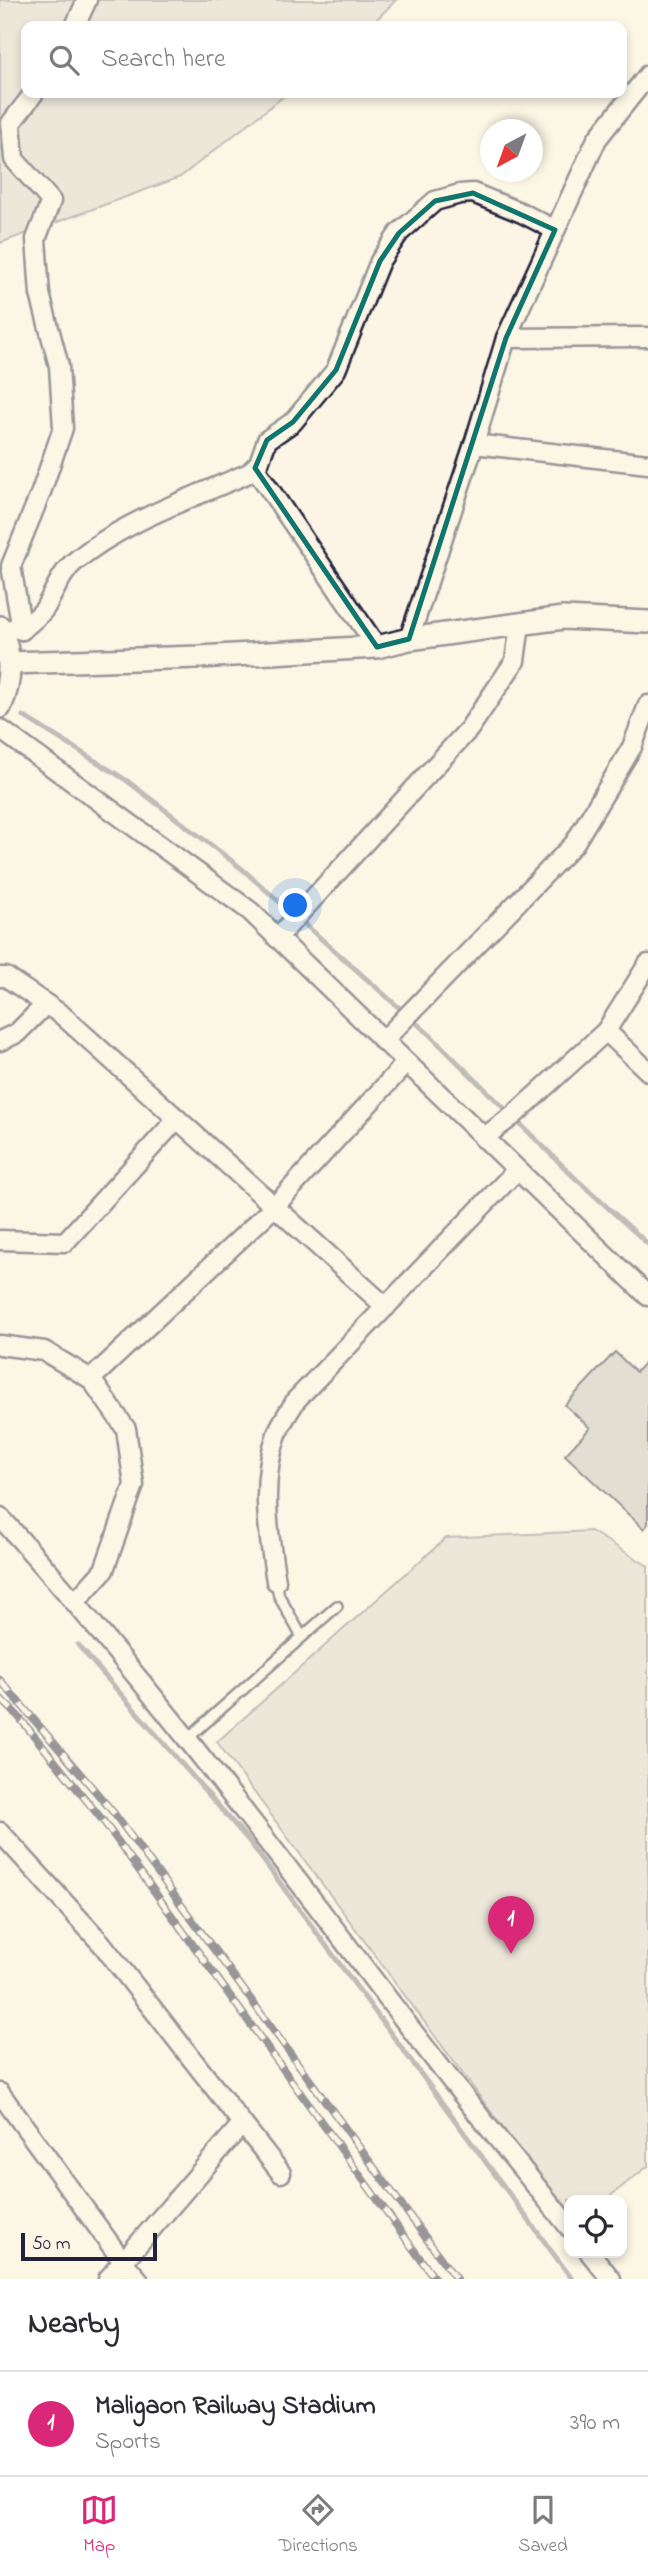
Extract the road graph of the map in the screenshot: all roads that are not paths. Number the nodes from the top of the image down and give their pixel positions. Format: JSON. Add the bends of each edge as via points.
{"nodes":[{"id":1,"x":87,"y":0,"type":"edge"},
{"id":2,"x":77,"y":21,"type":"edge"},
{"id":3,"x":648,"y":75,"type":"edge"},
{"id":4,"x":30,"y":98,"type":"edge"},
{"id":5,"x":555,"y":230,"type":"junction"},
{"id":6,"x":648,"y":337,"type":"edge"},
{"id":7,"x":506,"y":338,"type":"junction"},
{"id":8,"x":474,"y":444,"type":"junction"},
{"id":9,"x":648,"y":464,"type":"edge"},
{"id":10,"x":255,"y":468,"type":"junction"},
{"id":11,"x":648,"y":622,"type":"edge"},
{"id":12,"x":520,"y":624,"type":"junction"},
{"id":13,"x":0,"y":626,"type":"edge"},
{"id":14,"x":22,"y":630,"type":"junction"},
{"id":15,"x":409,"y":639,"type":"junction"},
{"id":16,"x":377,"y":647,"type":"junction"},
{"id":17,"x":10,"y":663,"type":"junction"},
{"id":18,"x":648,"y":705,"type":"edge"},
{"id":19,"x":0,"y":706,"type":"edge"},
{"id":20,"x":0,"y":729,"type":"edge"},
{"id":21,"x":277,"y":938,"type":"junction"},
{"id":22,"x":648,"y":964,"type":"edge"},
{"id":23,"x":0,"y":977,"type":"edge"},
{"id":24,"x":46,"y":1004,"type":"junction"},
{"id":25,"x":606,"y":1031,"type":"junction"},
{"id":26,"x":0,"y":1041,"type":"edge"},
{"id":27,"x":383,"y":1041,"type":"junction"},
{"id":28,"x":406,"y":1063,"type":"junction"},
{"id":29,"x":648,"y":1071,"type":"edge"},
{"id":30,"x":177,"y":1119,"type":"junction"},
{"id":31,"x":483,"y":1138,"type":"junction"},
{"id":32,"x":516,"y":1171,"type":"junction"},
{"id":33,"x":274,"y":1207,"type":"junction"},
{"id":34,"x":0,"y":1240,"type":"edge"},
{"id":35,"x":648,"y":1296,"type":"edge"},
{"id":36,"x":386,"y":1307,"type":"junction"},
{"id":37,"x":0,"y":1345,"type":"edge"},
{"id":38,"x":91,"y":1379,"type":"junction"},
{"id":39,"x":0,"y":1517,"type":"edge"},
{"id":40,"x":276,"y":1581,"type":"joint"},
{"id":41,"x":75,"y":1601,"type":"junction"},
{"id":42,"x":337,"y":1606,"type":"dead end"},
{"id":43,"x":302,"y":1637,"type":"junction"},
{"id":44,"x":187,"y":1739,"type":"junction"},
{"id":45,"x":0,"y":1832,"type":"edge"},
{"id":46,"x":0,"y":2093,"type":"edge"},
{"id":47,"x":7,"y":2117,"type":"edge"},
{"id":48,"x":242,"y":2124,"type":"junction"},
{"id":49,"x":281,"y":2172,"type":"dead end"},
{"id":50,"x":564,"y":2221,"type":"edge"},
{"id":51,"x":594,"y":2258,"type":"edge"},
{"id":52,"x":124,"y":2263,"type":"junction"},
{"id":53,"x":108,"y":2279,"type":"edge"},
{"id":54,"x":138,"y":2279,"type":"edge"},
{"id":55,"x":611,"y":2279,"type":"edge"}],
"edges":[{"from":1,"to":2,"type":"street"},
{"from":3,"to":5,"type":"street","via":[[597,139]]},
{"from":4,"to":14,"type":"street","via":[[11,123],[14,159],[51,201],[36,239],[40,294],[59,366],[63,428],[12,566]]},
{"from":5,"to":7,"type":"street"},
{"from":5,"to":10,"type":"street","via":[[473,193],[435,201],[399,233],[380,261],[336,370],[293,422],[267,440]]},
{"from":6,"to":7,"type":"street"},
{"from":7,"to":8,"type":"street"},
{"from":8,"to":9,"type":"street"},
{"from":8,"to":15,"type":"street"},
{"from":10,"to":14,"type":"street","via":[[102,542],[71,565],[44,610]]},
{"from":10,"to":16,"type":"street"},
{"from":11,"to":12,"type":"street","via":[[563,618]]},
{"from":12,"to":15,"type":"street"},
{"from":12,"to":21,"type":"street","via":[[515,660],[469,729]]},
{"from":13,"to":14,"type":"street"},
{"from":13,"to":17,"type":"street"},
{"from":15,"to":16,"type":"street"},
{"from":16,"to":17,"type":"street"},
{"from":17,"to":19,"type":"street"},
{"from":18,"to":27,"type":"street","via":[[632,747],[575,844]]},
{"from":20,"to":21,"type":"street","via":[[250,911]]},
{"from":21,"to":27,"type":"street"},
{"from":22,"to":25,"type":"street"},
{"from":23,"to":24,"type":"street"},
{"from":24,"to":26,"type":"street","via":[[17,1033]]},
{"from":24,"to":30,"type":"street"},
{"from":25,"to":29,"type":"street"},
{"from":25,"to":31,"type":"street"},
{"from":27,"to":28,"type":"street"},
{"from":28,"to":31,"type":"street"},
{"from":28,"to":33,"type":"street"},
{"from":30,"to":33,"type":"street"},
{"from":30,"to":34,"type":"street","via":[[65,1242]]},
{"from":31,"to":32,"type":"street"},
{"from":32,"to":35,"type":"street"},
{"from":32,"to":36,"type":"street"},
{"from":33,"to":36,"type":"street"},
{"from":33,"to":38,"type":"street"},
{"from":36,"to":40,"type":"street","via":[[296,1400],[277,1432],[269,1469],[267,1522]]},
{"from":37,"to":38,"type":"street","via":[[44,1350]]},
{"from":38,"to":41,"type":"street","via":[[126,1429],[134,1485],[104,1570]]},
{"from":39,"to":41,"type":"street"},
{"from":40,"to":43,"type":"lane","via":[[279,1596]]},
{"from":41,"to":44,"type":"street"},
{"from":42,"to":43,"type":"lane"},
{"from":43,"to":44,"type":"lane"},
{"from":44,"to":50,"type":"street"},
{"from":45,"to":48,"type":"street","via":[[102,1944]]},
{"from":46,"to":47,"type":"street"},
{"from":47,"to":52,"type":"street"},
{"from":48,"to":49,"type":"street"},
{"from":48,"to":52,"type":"street"},
{"from":51,"to":55,"type":"street"},
{"from":52,"to":53,"type":"street"},
{"from":52,"to":54,"type":"street"}]}
